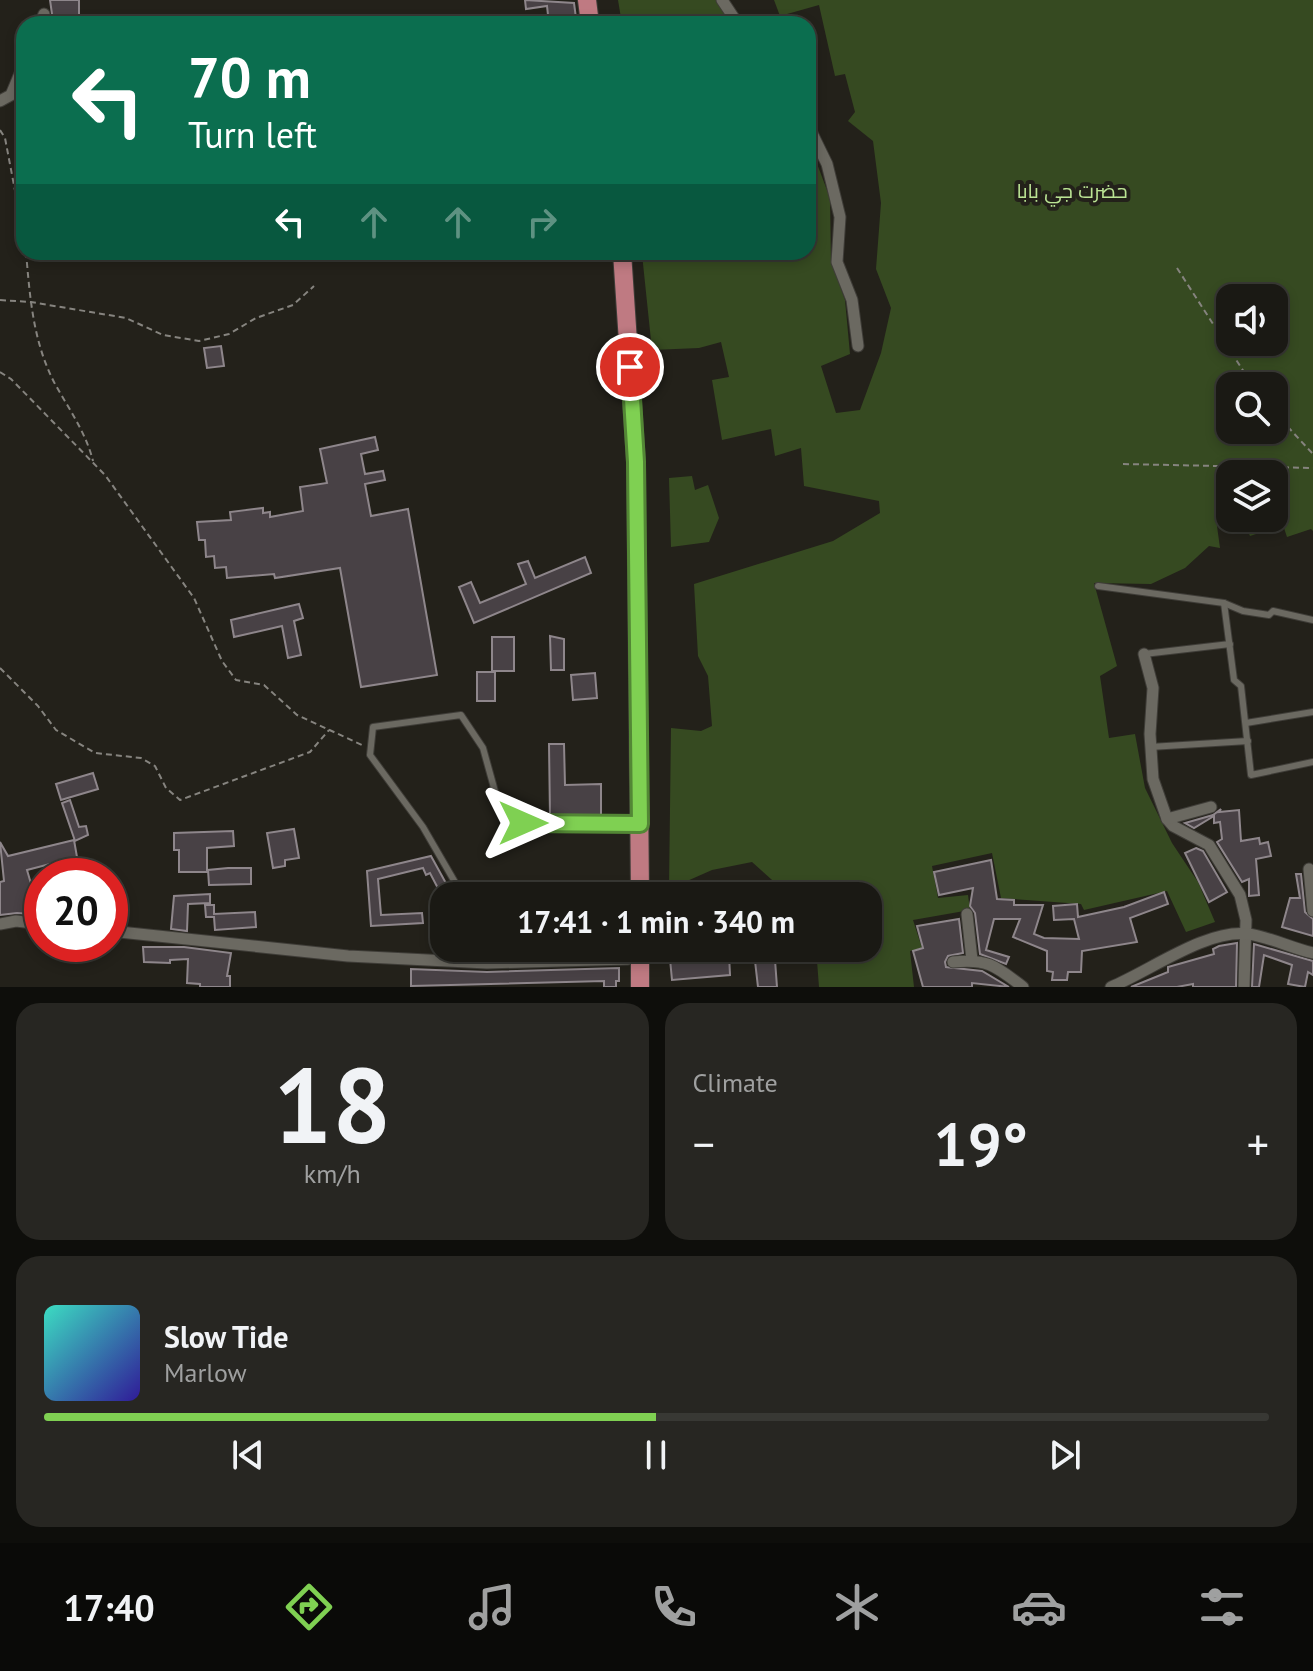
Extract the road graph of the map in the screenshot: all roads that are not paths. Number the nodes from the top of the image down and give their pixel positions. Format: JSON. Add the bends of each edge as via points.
{"nodes":[{"id":1,"x":16,"y":83,"type":"edge"},
{"id":2,"x":0,"y":101,"type":"edge"},
{"id":3,"x":816,"y":141,"type":"edge"},
{"id":4,"x":613,"y":260,"type":"edge"},
{"id":5,"x":622,"y":260,"type":"edge"},
{"id":6,"x":858,"y":346,"type":"dead end"},
{"id":7,"x":629,"y":456,"type":"junction"},
{"id":8,"x":1098,"y":586,"type":"dead end"},
{"id":9,"x":1224,"y":603,"type":"junction"},
{"id":10,"x":1313,"y":620,"type":"edge"},
{"id":11,"x":1230,"y":644,"type":"junction"},
{"id":12,"x":1144,"y":654,"type":"joint"},
{"id":13,"x":1313,"y":712,"type":"edge"},
{"id":14,"x":1246,"y":723,"type":"junction"},
{"id":15,"x":1248,"y":741,"type":"junction"},
{"id":16,"x":1150,"y":747,"type":"junction"},
{"id":17,"x":1313,"y":762,"type":"edge"},
{"id":18,"x":1211,"y":807,"type":"dead end"},
{"id":19,"x":1167,"y":819,"type":"junction"},
{"id":20,"x":634,"y":824,"type":"junction"},
{"id":21,"x":1309,"y":869,"type":"dead end"},
{"id":22,"x":455,"y":882,"type":"edge"},
{"id":23,"x":629,"y":882,"type":"edge"},
{"id":24,"x":639,"y":882,"type":"edge"},
{"id":25,"x":1313,"y":911,"type":"edge"},
{"id":26,"x":967,"y":914,"type":"dead end"},
{"id":27,"x":24,"y":922,"type":"edge"},
{"id":28,"x":0,"y":924,"type":"edge"},
{"id":29,"x":128,"y":933,"type":"edge"},
{"id":30,"x":1246,"y":934,"type":"junction"},
{"id":31,"x":1313,"y":953,"type":"edge"},
{"id":32,"x":972,"y":960,"type":"junction"},
{"id":33,"x":500,"y":962,"type":"edge"},
{"id":34,"x":631,"y":962,"type":"edge"},
{"id":35,"x":634,"y":962,"type":"edge"},
{"id":36,"x":953,"y":962,"type":"dead end"},
{"id":37,"x":487,"y":963,"type":"joint"},
{"id":38,"x":628,"y":987,"type":"edge"},
{"id":39,"x":640,"y":987,"type":"edge"},
{"id":40,"x":1023,"y":987,"type":"edge"},
{"id":41,"x":1111,"y":987,"type":"edge"},
{"id":42,"x":1244,"y":987,"type":"edge"}],
"edges":[{"from":1,"to":2,"type":"street","via":[[11,95]]},
{"from":3,"to":6,"type":"street","via":[[840,217],[837,262],[852,300]]},
{"from":4,"to":7,"type":"main road"},
{"from":5,"to":7,"type":"main road"},
{"from":7,"to":20,"type":"main road"},
{"from":8,"to":9,"type":"lane"},
{"from":9,"to":10,"type":"lane","via":[[1243,611]]},
{"from":9,"to":11,"type":"lane"},
{"from":11,"to":12,"type":"lane"},
{"from":11,"to":14,"type":"lane"},
{"from":12,"to":16,"type":"street","via":[[1153,688]]},
{"from":13,"to":14,"type":"lane"},
{"from":14,"to":15,"type":"lane"},
{"from":15,"to":16,"type":"lane"},
{"from":15,"to":17,"type":"lane","via":[[1251,775]]},
{"from":16,"to":19,"type":"street","via":[[1153,779]]},
{"from":18,"to":19,"type":"street"},
{"from":19,"to":30,"type":"street","via":[[1209,845],[1240,895]]},
{"from":20,"to":22,"type":"lane","via":[[523,823],[496,795],[483,748],[461,715],[373,727],[370,755],[423,827]]},
{"from":20,"to":23,"type":"main road"},
{"from":20,"to":24,"type":"main road"},
{"from":21,"to":25,"type":"street"},
{"from":26,"to":32,"type":"street"},
{"from":27,"to":28,"type":"street"},
{"from":29,"to":37,"type":"street","via":[[348,956]]},
{"from":30,"to":31,"type":"street"},
{"from":30,"to":41,"type":"street","via":[[1197,944]]},
{"from":30,"to":42,"type":"street"},
{"from":32,"to":36,"type":"street"},
{"from":32,"to":40,"type":"street","via":[[994,964]]},
{"from":33,"to":37,"type":"street"},
{"from":34,"to":38,"type":"main road"},
{"from":35,"to":39,"type":"main road"}]}
